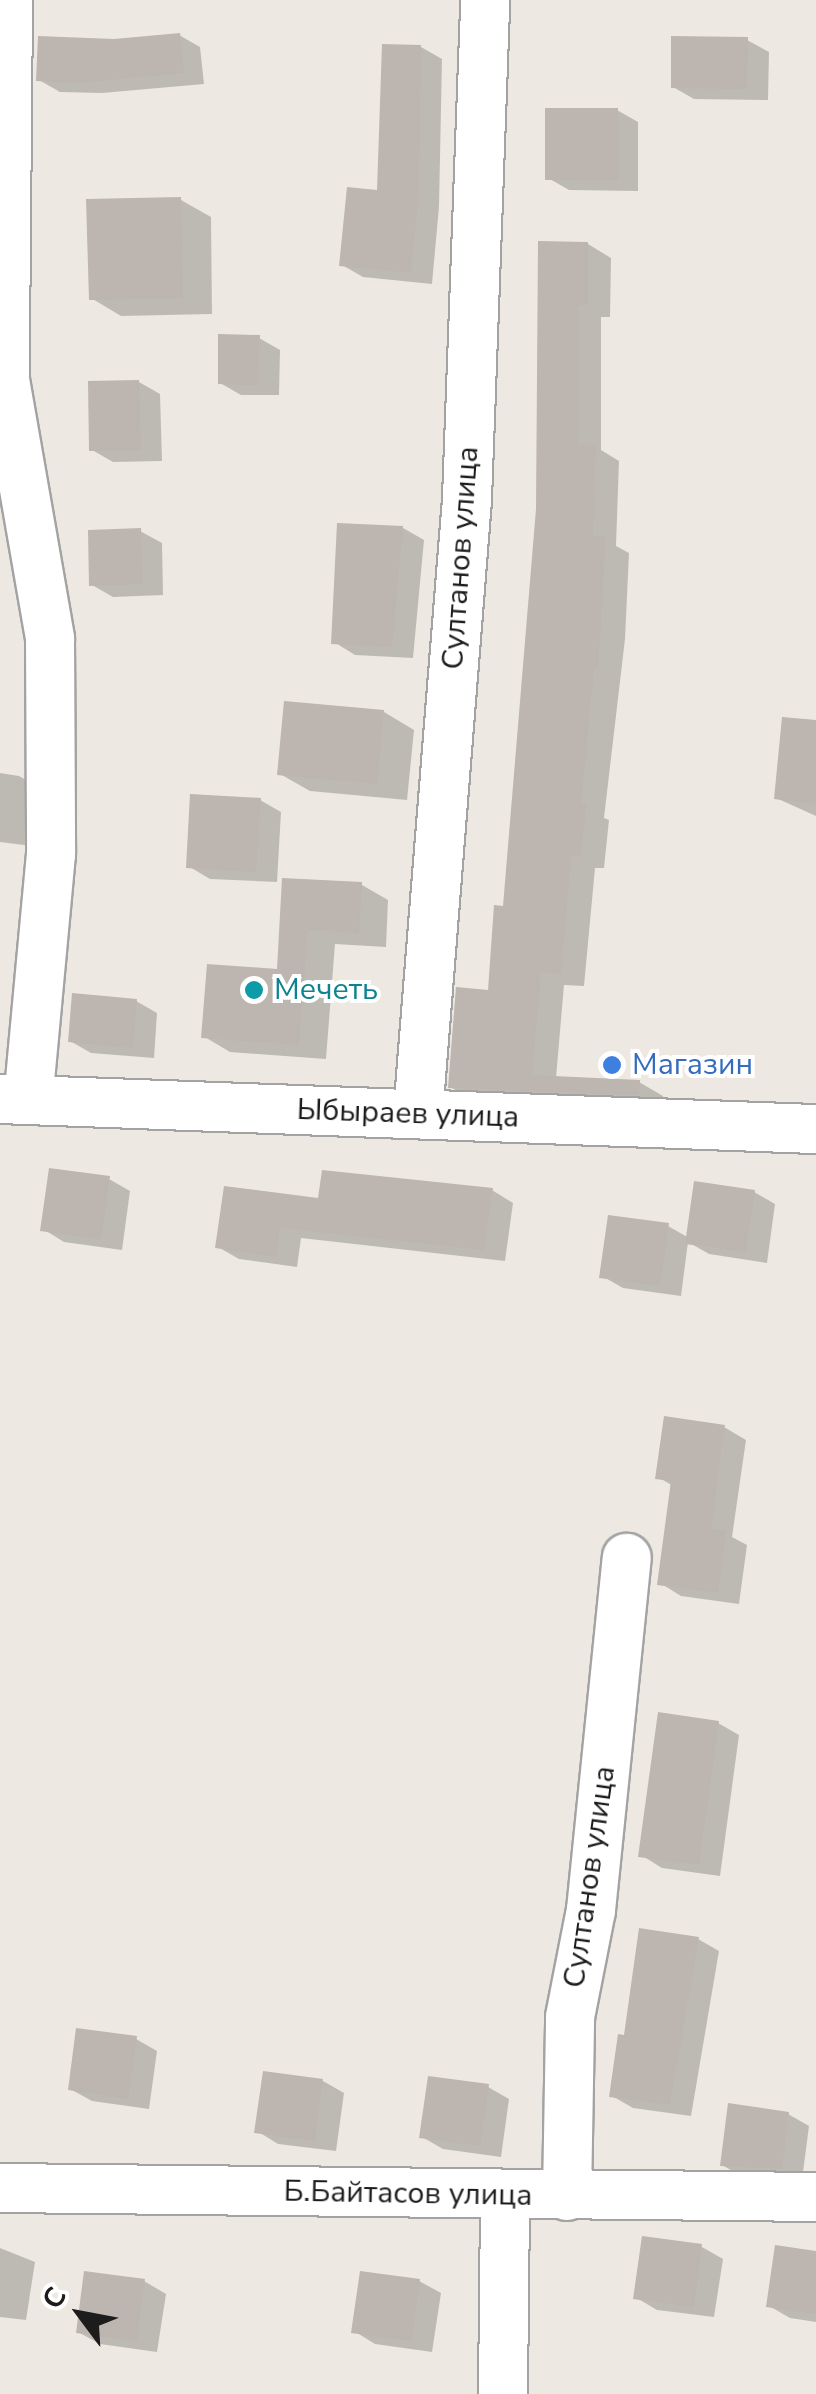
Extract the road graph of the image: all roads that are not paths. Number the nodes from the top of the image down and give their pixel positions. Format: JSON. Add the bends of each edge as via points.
{"nodes":[{"id":1,"x":8,"y":0,"type":"edge"},
{"id":2,"x":485,"y":0,"type":"edge"},
{"id":3,"x":3,"y":380,"type":"edge"},
{"id":4,"x":14,"y":1099,"type":"edge"},
{"id":5,"x":418,"y":1114,"type":"junction"},
{"id":6,"x":816,"y":1128,"type":"edge"},
{"id":7,"x":627,"y":1558,"type":"dead end"},
{"id":8,"x":0,"y":2188,"type":"edge"},
{"id":9,"x":505,"y":2196,"type":"junction"},
{"id":10,"x":567,"y":2196,"type":"junction"},
{"id":11,"x":816,"y":2197,"type":"edge"},
{"id":12,"x":503,"y":2394,"type":"edge"}],
"edges":[{"from":1,"to":3,"type":"street"},
{"from":2,"to":5,"type":"street","name":"Султанов улица","via":[[467,499]]},
{"from":3,"to":4,"type":"street","via":[[50,639],[51,854]]},
{"from":4,"to":5,"type":"street","name":"Ыбыраев улица"},
{"from":5,"to":6,"type":"street","name":"Ыбыраев улица"},
{"from":7,"to":10,"type":"street","name":"Султанов улица","via":[[591,1910],[570,2017]]},
{"from":8,"to":9,"type":"street","name":"Б.Байтасов улица"},
{"from":9,"to":10,"type":"street","name":"Б.Байтасов улица"},
{"from":9,"to":12,"type":"street"},
{"from":10,"to":11,"type":"street","name":"Б.Байтасов улица"}]}
